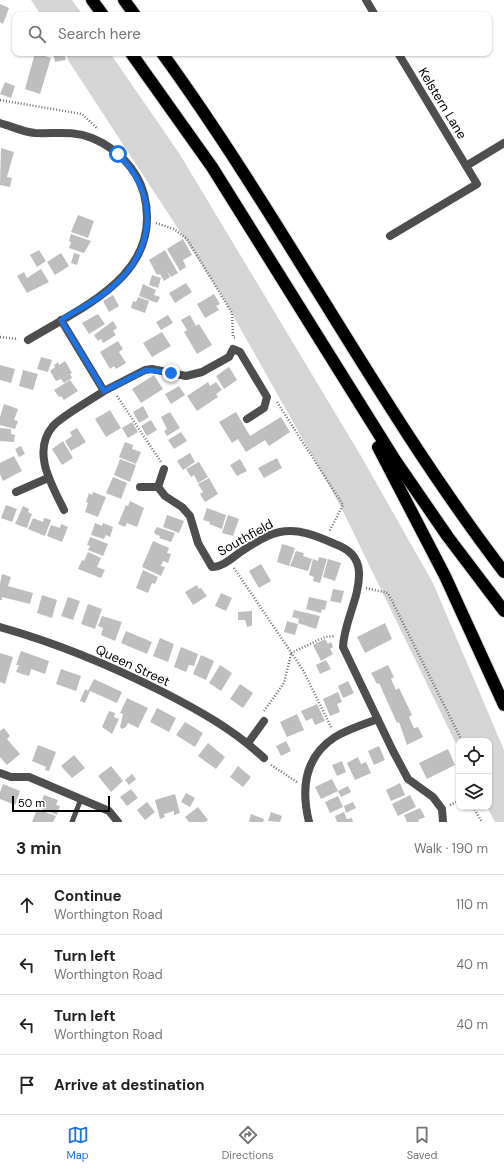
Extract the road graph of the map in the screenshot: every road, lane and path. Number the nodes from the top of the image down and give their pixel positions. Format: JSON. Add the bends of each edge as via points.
{"nodes":[{"id":1,"x":92,"y":0,"type":"edge"},
{"id":2,"x":124,"y":0,"type":"edge"},
{"id":3,"x":366,"y":0,"type":"edge"},
{"id":4,"x":101,"y":12,"type":"edge"},
{"id":5,"x":133,"y":12,"type":"edge"},
{"id":6,"x":374,"y":12,"type":"edge"},
{"id":7,"x":133,"y":56,"type":"edge"},
{"id":8,"x":164,"y":56,"type":"edge"},
{"id":9,"x":400,"y":56,"type":"edge"},
{"id":10,"x":0,"y":100,"type":"edge"},
{"id":11,"x":0,"y":123,"type":"edge"},
{"id":12,"x":104,"y":133,"type":"dead end"},
{"id":13,"x":504,"y":143,"type":"edge"},
{"id":14,"x":466,"y":166,"type":"junction"},
{"id":15,"x":390,"y":236,"type":"dead end"},
{"id":16,"x":61,"y":320,"type":"junction"},
{"id":17,"x":0,"y":337,"type":"edge"},
{"id":18,"x":28,"y":340,"type":"joint"},
{"id":19,"x":345,"y":382,"type":"junction"},
{"id":20,"x":108,"y":389,"type":"junction"},
{"id":21,"x":247,"y":419,"type":"dead end"},
{"id":22,"x":164,"y":469,"type":"joint"},
{"id":23,"x":48,"y":478,"type":"junction"},
{"id":24,"x":140,"y":487,"type":"dead end"},
{"id":25,"x":158,"y":487,"type":"junction"},
{"id":26,"x":16,"y":492,"type":"dead end"},
{"id":27,"x":64,"y":510,"type":"dead end"},
{"id":28,"x":228,"y":560,"type":"junction"},
{"id":29,"x":504,"y":572,"type":"edge"},
{"id":30,"x":358,"y":586,"type":"junction"},
{"id":31,"x":504,"y":611,"type":"edge"},
{"id":32,"x":0,"y":627,"type":"edge"},
{"id":33,"x":343,"y":637,"type":"junction"},
{"id":34,"x":291,"y":653,"type":"junction"},
{"id":35,"x":504,"y":705,"type":"edge"},
{"id":36,"x":378,"y":719,"type":"junction"},
{"id":37,"x":264,"y":721,"type":"joint"},
{"id":38,"x":335,"y":737,"type":"junction"},
{"id":39,"x":460,"y":738,"type":"edge"},
{"id":40,"x":248,"y":743,"type":"junction"},
{"id":41,"x":264,"y":758,"type":"joint"},
{"id":42,"x":0,"y":773,"type":"edge"},
{"id":43,"x":304,"y":786,"type":"junction"},
{"id":44,"x":81,"y":799,"type":"junction"},
{"id":45,"x":475,"y":810,"type":"edge"},
{"id":46,"x":72,"y":822,"type":"edge"},
{"id":47,"x":118,"y":822,"type":"edge"},
{"id":48,"x":309,"y":822,"type":"edge"},
{"id":49,"x":443,"y":822,"type":"edge"},
{"id":50,"x":482,"y":822,"type":"edge"}],
"edges":[{"from":1,"to":4,"type":"highway"},
{"from":2,"to":5,"type":"highway"},
{"from":3,"to":6,"type":"street"},
{"from":7,"to":19,"type":"highway","via":[[212,167]]},
{"from":8,"to":29,"type":"highway","via":[[233,157],[414,447]]},
{"from":9,"to":14,"type":"street","name":"Kelstern Lane"},
{"from":10,"to":12,"type":"path","via":[[82,114]]},
{"from":11,"to":16,"type":"street","via":[[34,133],[68,132],[92,138],[118,154],[137,176],[142,188],[147,223],[138,256],[130,269],[109,290]]},
{"from":13,"to":14,"type":"street"},
{"from":14,"to":15,"type":"street","name":"Kelstern Lane","via":[[477,184]]},
{"from":16,"to":18,"type":"street"},
{"from":16,"to":20,"type":"street"},
{"from":17,"to":18,"type":"path"},
{"from":19,"to":31,"type":"highway","via":[[448,537]]},
{"from":19,"to":35,"type":"highway","via":[[444,576]]},
{"from":20,"to":21,"type":"street","via":[[146,370],[186,376],[202,372],[229,357],[233,349],[240,352],[267,397],[264,408]]},
{"from":20,"to":22,"type":"path"},
{"from":20,"to":23,"type":"street","via":[[54,425],[46,437],[43,449]]},
{"from":22,"to":25,"type":"street"},
{"from":23,"to":26,"type":"street"},
{"from":23,"to":27,"type":"street"},
{"from":24,"to":25,"type":"street"},
{"from":25,"to":28,"type":"street","name":"Southfield","via":[[190,516],[198,543],[212,567]]},
{"from":28,"to":30,"type":"street","name":"Southfield","via":[[274,532],[293,531],[325,539],[350,552],[358,564]]},
{"from":28,"to":34,"type":"path"},
{"from":30,"to":33,"type":"street","name":"Southfield"},
{"from":30,"to":39,"type":"path","via":[[388,593]]},
{"from":32,"to":40,"type":"street","name":"Queen Street","via":[[76,652],[135,678],[206,715]]},
{"from":33,"to":34,"type":"path","via":[[324,637]]},
{"from":33,"to":36,"type":"street","name":"Southfield","via":[[345,651]]},
{"from":34,"to":37,"type":"path","via":[[284,684],[262,714]]},
{"from":34,"to":38,"type":"path","via":[[303,670]]},
{"from":36,"to":38,"type":"street"},
{"from":36,"to":49,"type":"street","name":"Southfield","via":[[408,779],[433,797],[442,809]]},
{"from":37,"to":40,"type":"street"},
{"from":38,"to":43,"type":"street","via":[[315,758]]},
{"from":40,"to":41,"type":"street","name":"Queen Street"},
{"from":41,"to":43,"type":"path"},
{"from":42,"to":44,"type":"street","via":[[11,777],[29,777]]},
{"from":43,"to":48,"type":"street","via":[[304,801]]},
{"from":44,"to":46,"type":"lane"},
{"from":44,"to":47,"type":"street","via":[[109,811]]},
{"from":45,"to":50,"type":"path"}]}
